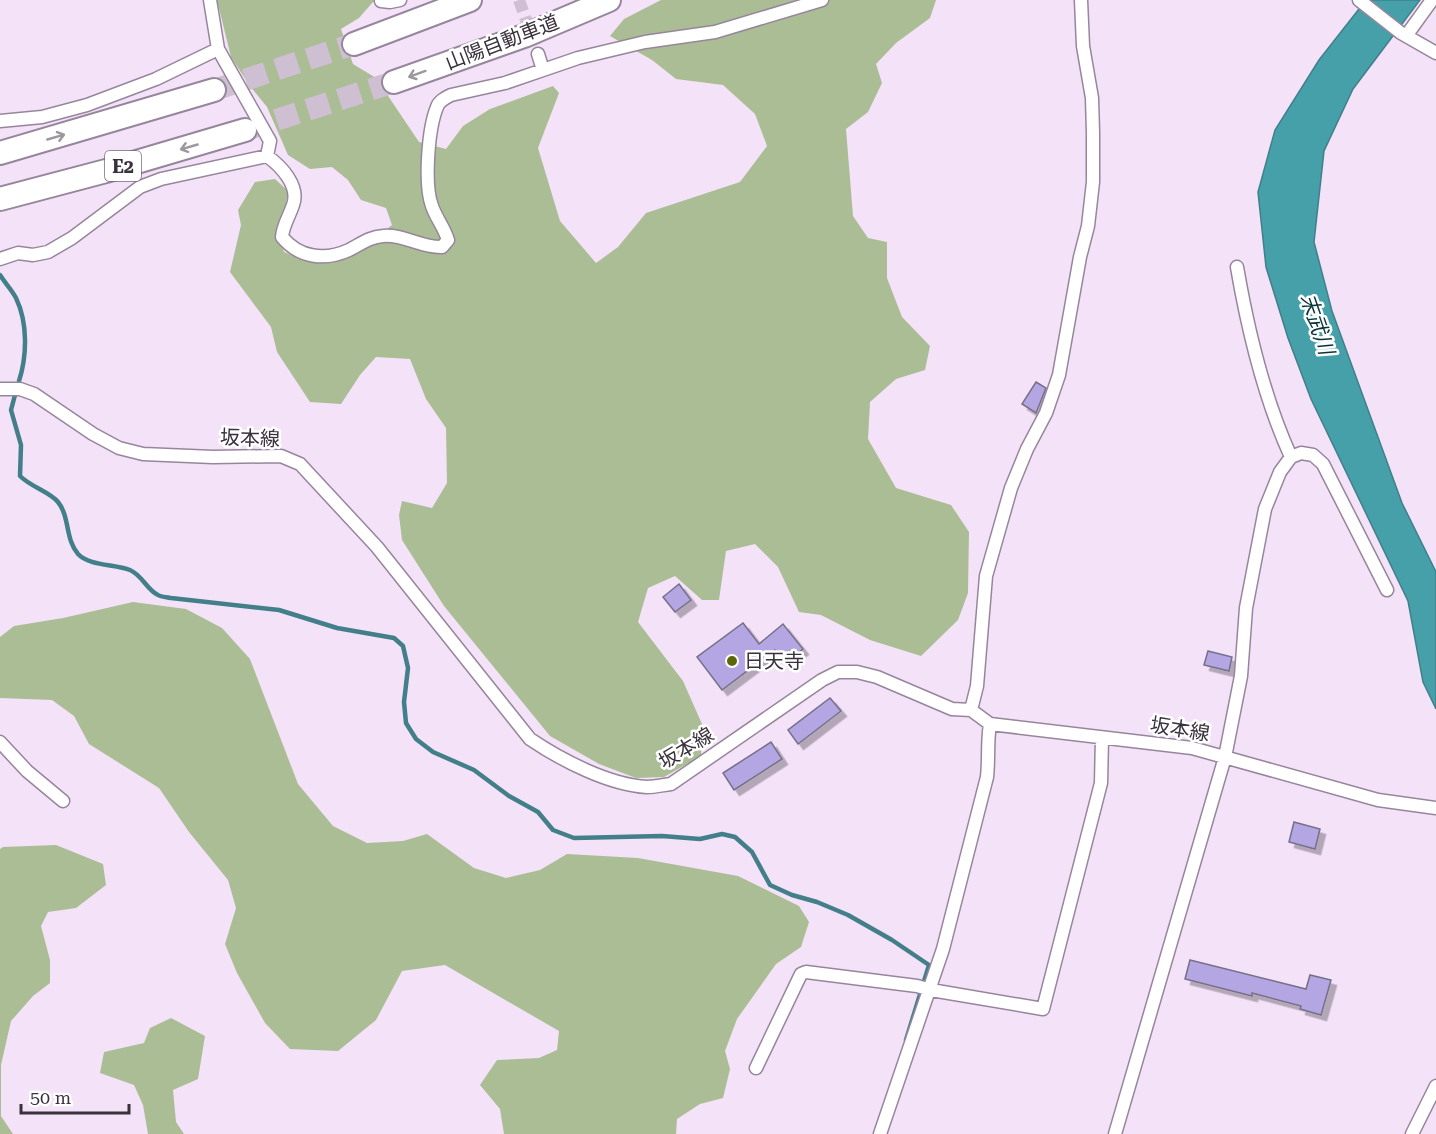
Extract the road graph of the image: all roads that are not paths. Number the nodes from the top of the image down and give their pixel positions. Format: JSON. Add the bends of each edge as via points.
{"nodes":[{"id":1,"x":210,"y":0,"type":"edge"},
{"id":2,"x":400,"y":0,"type":"edge"},
{"id":3,"x":470,"y":0,"type":"edge"},
{"id":4,"x":609,"y":0,"type":"edge"},
{"id":5,"x":822,"y":0,"type":"edge"},
{"id":6,"x":1081,"y":0,"type":"edge"},
{"id":7,"x":1359,"y":0,"type":"edge"},
{"id":8,"x":1432,"y":0,"type":"edge"},
{"id":9,"x":381,"y":2,"type":"edge"},
{"id":10,"x":1403,"y":35,"type":"junction"},
{"id":11,"x":354,"y":44,"type":"tunnel mouth"},
{"id":12,"x":218,"y":49,"type":"junction"},
{"id":13,"x":1436,"y":53,"type":"edge"},
{"id":14,"x":538,"y":54,"type":"tunnel mouth"},
{"id":15,"x":543,"y":70,"type":"junction"},
{"id":16,"x":394,"y":82,"type":"tunnel mouth"},
{"id":17,"x":214,"y":90,"type":"tunnel mouth"},
{"id":18,"x":0,"y":121,"type":"edge"},
{"id":19,"x":245,"y":130,"type":"tunnel mouth"},
{"id":20,"x":0,"y":153,"type":"edge"},
{"id":21,"x":267,"y":156,"type":"junction"},
{"id":22,"x":0,"y":199,"type":"edge"},
{"id":23,"x":0,"y":259,"type":"edge"},
{"id":24,"x":1237,"y":267,"type":"dead end"},
{"id":25,"x":0,"y":389,"type":"edge"},
{"id":26,"x":1291,"y":457,"type":"junction"},
{"id":27,"x":1387,"y":590,"type":"dead end"},
{"id":28,"x":971,"y":710,"type":"junction"},
{"id":29,"x":990,"y":724,"type":"junction"},
{"id":30,"x":1102,"y":738,"type":"junction"},
{"id":31,"x":0,"y":742,"type":"edge"},
{"id":32,"x":1226,"y":757,"type":"junction"},
{"id":33,"x":63,"y":801,"type":"dead end"},
{"id":34,"x":1436,"y":808,"type":"edge"},
{"id":35,"x":925,"y":988,"type":"junction"},
{"id":36,"x":756,"y":1068,"type":"dead end"},
{"id":37,"x":1436,"y":1086,"type":"edge"},
{"id":38,"x":880,"y":1134,"type":"edge"},
{"id":39,"x":1115,"y":1134,"type":"edge"},
{"id":40,"x":1412,"y":1134,"type":"edge"}],
"edges":[{"from":1,"to":12,"type":"street"},
{"from":2,"to":9,"type":"street"},
{"from":3,"to":11,"type":"highway"},
{"from":4,"to":16,"type":"highway","name":"山陽自動車道","one_way":true,"via":[[524,36]]},
{"from":5,"to":15,"type":"street","via":[[715,32],[645,42]]},
{"from":6,"to":28,"type":"street","via":[[1083,46],[1092,98],[1093,182],[1088,226],[1059,375],[1011,488],[986,576],[977,686]]},
{"from":7,"to":10,"type":"street"},
{"from":8,"to":10,"type":"street"},
{"from":10,"to":13,"type":"street"},
{"from":12,"to":18,"type":"street","via":[[156,80],[87,105],[42,117]]},
{"from":12,"to":21,"type":"street","via":[[270,141]]},
{"from":14,"to":15,"type":"street"},
{"from":15,"to":21,"type":"street","via":[[451,95],[437,106],[427,181],[432,206],[445,230],[447,240],[442,247],[384,236],[366,239],[329,256],[308,255],[290,247],[282,237],[294,202],[293,187],[280,165]]},
{"from":20,"to":17,"type":"highway","number":"E2","one_way":true},
{"from":19,"to":22,"type":"highway","number":"E2","one_way":true},
{"from":21,"to":23,"type":"street","via":[[162,178],[140,187],[48,252],[18,253]]},
{"from":24,"to":26,"type":"street","via":[[1266,389]]},
{"from":25,"to":28,"type":"street","name":"坂本線","via":[[34,394],[93,434],[119,448],[143,454],[281,456],[300,464],[377,547],[530,739],[604,776],[641,786],[671,784],[838,672],[877,677],[952,708]]},
{"from":26,"to":27,"type":"street","via":[[1301,453],[1313,455],[1323,464]]},
{"from":26,"to":32,"type":"street","via":[[1280,472],[1265,509],[1246,608],[1241,676]]},
{"from":28,"to":29,"type":"street","name":"坂本線"},
{"from":29,"to":30,"type":"street","name":"坂本線"},
{"from":29,"to":35,"type":"street","via":[[987,777],[943,949]]},
{"from":30,"to":32,"type":"street","name":"坂本線","via":[[1192,748]]},
{"from":30,"to":35,"type":"street","via":[[1101,783],[1043,1009]]},
{"from":31,"to":33,"type":"street"},
{"from":32,"to":34,"type":"street","name":"坂本線","via":[[1378,800]]},
{"from":32,"to":39,"type":"street"},
{"from":35,"to":36,"type":"street","via":[[801,974]]},
{"from":35,"to":38,"type":"street"},
{"from":37,"to":40,"type":"street"}]}
